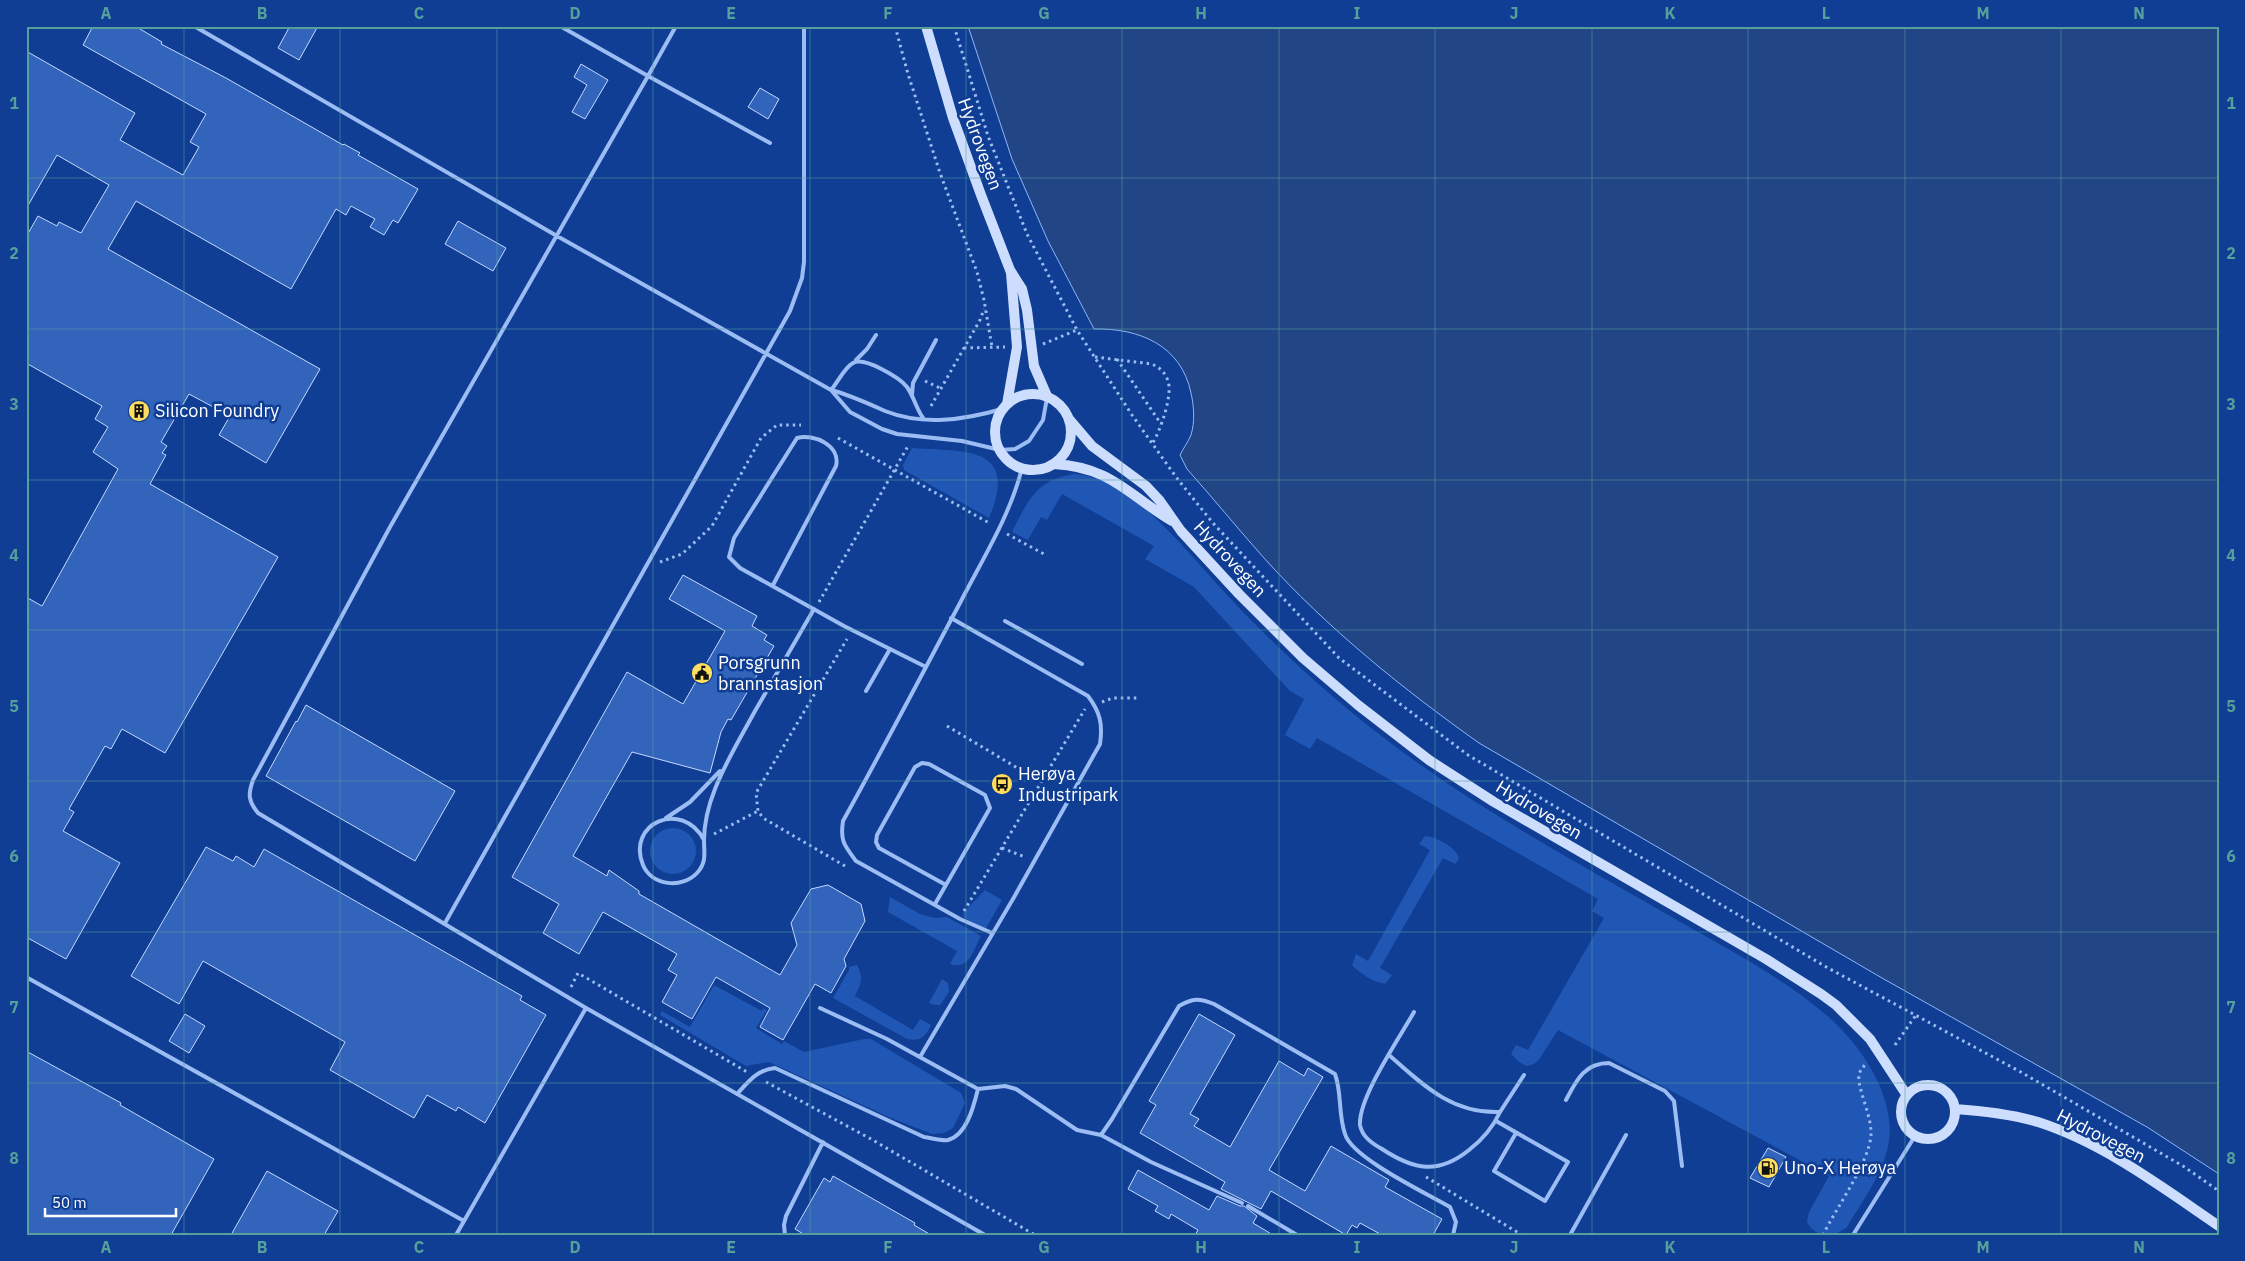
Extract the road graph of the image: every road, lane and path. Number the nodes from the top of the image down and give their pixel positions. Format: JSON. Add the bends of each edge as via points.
{"nodes":[{"id":1,"x":194,"y":26,"type":"edge"},
{"id":2,"x":560,"y":26,"type":"edge"},
{"id":3,"x":676,"y":26,"type":"edge"},
{"id":4,"x":804,"y":26,"type":"edge"},
{"id":5,"x":895,"y":26,"type":"edge"},
{"id":6,"x":926,"y":26,"type":"edge"},
{"id":7,"x":954,"y":26,"type":"edge"},
{"id":8,"x":648,"y":76,"type":"junction"},
{"id":9,"x":770,"y":144,"type":"dead end"},
{"id":10,"x":557,"y":236,"type":"junction"},
{"id":11,"x":1010,"y":270,"type":"junction"},
{"id":12,"x":984,"y":300,"type":"junction"},
{"id":13,"x":876,"y":335,"type":"dead end"},
{"id":14,"x":936,"y":340,"type":"dead end"},
{"id":15,"x":992,"y":347,"type":"dead end"},
{"id":16,"x":767,"y":354,"type":"junction"},
{"id":17,"x":1095,"y":357,"type":"junction"},
{"id":18,"x":1117,"y":359,"type":"junction"},
{"id":19,"x":854,"y":361,"type":"junction"},
{"id":20,"x":916,"y":377,"type":"junction"},
{"id":21,"x":940,"y":388,"type":"junction"},
{"id":22,"x":831,"y":390,"type":"junction"},
{"id":23,"x":912,"y":396,"type":"junction"},
{"id":24,"x":1047,"y":396,"type":"junction"},
{"id":25,"x":931,"y":406,"type":"dead end"},
{"id":26,"x":1004,"y":406,"type":"junction"},
{"id":27,"x":924,"y":419,"type":"junction"},
{"id":28,"x":1069,"y":419,"type":"junction"},
{"id":29,"x":1161,"y":424,"type":"junction"},
{"id":30,"x":1152,"y":444,"type":"junction"},
{"id":31,"x":908,"y":446,"type":"dead end"},
{"id":32,"x":1000,"y":450,"type":"junction"},
{"id":33,"x":1054,"y":464,"type":"junction"},
{"id":34,"x":1022,"y":468,"type":"junction"},
{"id":35,"x":1174,"y":522,"type":"junction"},
{"id":36,"x":773,"y":585,"type":"junction"},
{"id":37,"x":814,"y":609,"type":"junction"},
{"id":38,"x":951,"y":618,"type":"junction"},
{"id":39,"x":1005,"y":621,"type":"dead end"},
{"id":40,"x":890,"y":649,"type":"junction"},
{"id":41,"x":1082,"y":664,"type":"dead end"},
{"id":42,"x":926,"y":667,"type":"junction"},
{"id":43,"x":866,"y":691,"type":"dead end"},
{"id":44,"x":1137,"y":698,"type":"dead end"},
{"id":45,"x":1094,"y":704,"type":"junction"},
{"id":46,"x":947,"y":726,"type":"dead end"},
{"id":47,"x":723,"y":767,"type":"junction"},
{"id":48,"x":1041,"y":782,"type":"junction"},
{"id":49,"x":758,"y":811,"type":"dead end"},
{"id":50,"x":666,"y":818,"type":"junction"},
{"id":51,"x":704,"y":840,"type":"junction"},
{"id":52,"x":1002,"y":848,"type":"junction"},
{"id":53,"x":1033,"y":860,"type":"junction"},
{"id":54,"x":946,"y":885,"type":"junction"},
{"id":55,"x":935,"y":904,"type":"junction"},
{"id":56,"x":960,"y":918,"type":"junction"},
{"id":57,"x":445,"y":923,"type":"junction"},
{"id":58,"x":992,"y":933,"type":"junction"},
{"id":59,"x":26,"y":977,"type":"edge"},
{"id":60,"x":566,"y":996,"type":"junction"},
{"id":61,"x":586,"y":1008,"type":"junction"},
{"id":62,"x":820,"y":1008,"type":"dead end"},
{"id":63,"x":1414,"y":1012,"type":"dead end"},
{"id":64,"x":1916,"y":1015,"type":"junction"},
{"id":65,"x":1895,"y":1045,"type":"dead end"},
{"id":66,"x":1389,"y":1055,"type":"junction"},
{"id":67,"x":920,"y":1057,"type":"junction"},
{"id":68,"x":1867,"y":1063,"type":"dead end"},
{"id":69,"x":754,"y":1075,"type":"junction"},
{"id":70,"x":1524,"y":1075,"type":"dead end"},
{"id":71,"x":978,"y":1089,"type":"junction"},
{"id":72,"x":737,"y":1094,"type":"junction"},
{"id":73,"x":1906,"y":1094,"type":"junction"},
{"id":74,"x":1566,"y":1100,"type":"dead end"},
{"id":75,"x":1955,"y":1109,"type":"junction"},
{"id":76,"x":1500,"y":1112,"type":"junction"},
{"id":77,"x":1496,"y":1121,"type":"junction"},
{"id":78,"x":1516,"y":1133,"type":"junction"},
{"id":79,"x":1101,"y":1134,"type":"junction"},
{"id":80,"x":1626,"y":1135,"type":"dead end"},
{"id":81,"x":1915,"y":1136,"type":"junction"},
{"id":82,"x":823,"y":1142,"type":"junction"},
{"id":83,"x":1418,"y":1166,"type":"junction"},
{"id":84,"x":1682,"y":1166,"type":"dead end"},
{"id":85,"x":2219,"y":1191,"type":"edge"},
{"id":86,"x":1242,"y":1203,"type":"dead end"},
{"id":87,"x":1248,"y":1206,"type":"dead end"},
{"id":88,"x":464,"y":1221,"type":"junction"},
{"id":89,"x":2219,"y":1226,"type":"edge"},
{"id":90,"x":979,"y":1234,"type":"edge"},
{"id":91,"x":456,"y":1235,"type":"edge"},
{"id":92,"x":786,"y":1235,"type":"edge"},
{"id":93,"x":985,"y":1235,"type":"edge"},
{"id":94,"x":1035,"y":1235,"type":"edge"},
{"id":95,"x":1297,"y":1235,"type":"edge"},
{"id":96,"x":1453,"y":1235,"type":"edge"},
{"id":97,"x":1522,"y":1235,"type":"edge"},
{"id":98,"x":1570,"y":1235,"type":"edge"},
{"id":99,"x":1823,"y":1235,"type":"edge"},
{"id":100,"x":1853,"y":1235,"type":"edge"}],
"edges":[{"from":1,"to":10,"type":"lane"},
{"from":2,"to":8,"type":"lane"},
{"from":3,"to":8,"type":"lane"},
{"from":4,"to":16,"type":"lane","via":[[804,262],[793,304]]},
{"from":5,"to":12,"type":"path","via":[[934,155]]},
{"from":6,"to":11,"type":"street","name":"Hydrovegen","via":[[953,118]]},
{"from":7,"to":17,"type":"path","via":[[988,136],[1027,234],[1077,330]]},
{"from":8,"to":9,"type":"lane"},
{"from":8,"to":10,"type":"lane"},
{"from":10,"to":16,"type":"lane"},
{"from":10,"to":57,"type":"lane","via":[[390,527],[248,793],[258,813]]},
{"from":11,"to":24,"type":"street","name":"Hydrovegen","via":[[1022,289],[1034,366]]},
{"from":11,"to":26,"type":"street","name":"Hydrovegen","via":[[1017,347]]},
{"from":12,"to":15,"type":"path"},
{"from":12,"to":21,"type":"path","via":[[980,320]]},
{"from":13,"to":19,"type":"lane"},
{"from":14,"to":20,"type":"lane"},
{"from":16,"to":22,"type":"lane"},
{"from":16,"to":57,"type":"lane"},
{"from":17,"to":18,"type":"path"},
{"from":17,"to":30,"type":"path"},
{"from":18,"to":29,"type":"path"},
{"from":18,"to":29,"type":"path","via":[[1152,364],[1166,376],[1169,388]]},
{"from":19,"to":22,"type":"lane"},
{"from":19,"to":23,"type":"lane","via":[[884,371],[906,386]]},
{"from":20,"to":21,"type":"path"},
{"from":20,"to":23,"type":"lane"},
{"from":21,"to":25,"type":"path"},
{"from":22,"to":27,"type":"lane","via":[[886,411]]},
{"from":22,"to":32,"type":"lane","via":[[850,412],[882,429]]},
{"from":23,"to":27,"type":"lane"},
{"from":24,"to":26,"type":"street","via":[[1026,394]]},
{"from":24,"to":28,"type":"street","name":"Hydrovegen","via":[[1057,401]]},
{"from":24,"to":32,"type":"lane","via":[[1043,420],[1029,441],[1015,449]]},
{"from":26,"to":27,"type":"lane","via":[[968,419]]},
{"from":26,"to":32,"type":"street","name":"Hydrovegen","via":[[996,422],[995,436]]},
{"from":28,"to":33,"type":"street","via":[[1072,431],[1070,444]]},
{"from":28,"to":35,"type":"street","name":"Hydrovegen","via":[[1092,446],[1146,486]]},
{"from":29,"to":30,"type":"path"},
{"from":30,"to":64,"type":"path","via":[[1212,522],[1339,658],[1468,755],[1828,968]]},
{"from":31,"to":37,"type":"path"},
{"from":32,"to":34,"type":"street","via":[[1009,462]]},
{"from":33,"to":34,"type":"street","name":"Hydrovegen","via":[[1044,469]]},
{"from":33,"to":35,"type":"street","name":"Hydrovegen","via":[[1074,465],[1103,474]]},
{"from":34,"to":38,"type":"lane","via":[[998,528]]},
{"from":35,"to":73,"type":"street","name":"Hydrovegen","via":[[1282,638],[1386,728],[1502,807],[1766,959],[1836,1005],[1870,1038]]},
{"from":36,"to":36,"type":"lane","via":[[740,568],[728,557],[729,551],[797,438],[811,437],[821,440],[834,451],[838,460]]},
{"from":36,"to":37,"type":"lane"},
{"from":37,"to":40,"type":"lane"},
{"from":37,"to":47,"type":"lane"},
{"from":38,"to":42,"type":"lane"},
{"from":38,"to":45,"type":"lane","via":[[1070,685],[1088,696]]},
{"from":39,"to":41,"type":"lane"},
{"from":40,"to":42,"type":"lane"},
{"from":40,"to":43,"type":"lane"},
{"from":42,"to":55,"type":"lane","via":[[843,821],[841,834],[844,846],[856,860]]},
{"from":44,"to":45,"type":"path","via":[[1113,698]]},
{"from":45,"to":48,"type":"path","via":[[1083,712]]},
{"from":45,"to":53,"type":"lane","via":[[1102,722],[1100,744]]},
{"from":46,"to":48,"type":"path"},
{"from":47,"to":50,"type":"lane","via":[[700,793]]},
{"from":47,"to":51,"type":"lane","via":[[709,808]]},
{"from":48,"to":52,"type":"path"},
{"from":49,"to":51,"type":"path"},
{"from":50,"to":51,"type":"lane","via":[[688,822]]},
{"from":50,"to":51,"type":"lane","via":[[654,823],[641,842],[644,867],[652,877],[677,884],[686,881],[703,864],[706,854]]},
{"from":52,"to":53,"type":"path"},
{"from":52,"to":56,"type":"path"},
{"from":53,"to":58,"type":"lane"},
{"from":54,"to":54,"type":"lane","via":[[990,808],[989,801],[985,795],[922,763],[915,767],[876,842],[879,848]]},
{"from":54,"to":55,"type":"lane"},
{"from":55,"to":56,"type":"lane"},
{"from":56,"to":58,"type":"lane"},
{"from":57,"to":60,"type":"lane"},
{"from":58,"to":67,"type":"lane"},
{"from":59,"to":88,"type":"lane"},
{"from":60,"to":61,"type":"lane"},
{"from":60,"to":69,"type":"path","via":[[578,973]]},
{"from":61,"to":72,"type":"lane"},
{"from":61,"to":88,"type":"lane"},
{"from":62,"to":67,"type":"lane","via":[[887,1038]]},
{"from":63,"to":66,"type":"lane"},
{"from":64,"to":65,"type":"path"},
{"from":64,"to":85,"type":"path","via":[[2183,1166]]},
{"from":66,"to":76,"type":"lane","via":[[1427,1087],[1456,1105],[1478,1112]]},
{"from":66,"to":83,"type":"lane","via":[[1365,1100],[1360,1117],[1362,1130],[1367,1138],[1387,1152]]},
{"from":67,"to":71,"type":"lane"},
{"from":68,"to":99,"type":"path","via":[[1859,1073],[1859,1080],[1870,1118],[1870,1144]]},
{"from":69,"to":71,"type":"lane","via":[[775,1068],[907,1129],[942,1140],[959,1135]]},
{"from":69,"to":72,"type":"lane"},
{"from":69,"to":94,"type":"path"},
{"from":70,"to":76,"type":"lane"},
{"from":71,"to":79,"type":"lane","via":[[1005,1086],[1016,1089],[1077,1130]]},
{"from":72,"to":82,"type":"lane"},
{"from":73,"to":75,"type":"street","via":[[1925,1084],[1936,1085],[1952,1098]]},
{"from":73,"to":81,"type":"street","via":[[1901,1117]]},
{"from":74,"to":84,"type":"lane","via":[[1578,1077],[1599,1063],[1608,1063],[1665,1092],[1674,1100]]},
{"from":75,"to":81,"type":"street","via":[[1950,1127],[1943,1134],[1924,1139]]},
{"from":75,"to":89,"type":"street","name":"Hydrovegen","via":[[2038,1122],[2070,1136],[2112,1156]]},
{"from":76,"to":77,"type":"lane"},
{"from":77,"to":78,"type":"lane"},
{"from":77,"to":83,"type":"lane","via":[[1484,1137],[1456,1159],[1438,1166]]},
{"from":78,"to":78,"type":"lane","via":[[1568,1162],[1546,1201],[1494,1171]]},
{"from":79,"to":86,"type":"lane","via":[[1151,1162]]},
{"from":79,"to":96,"type":"lane","via":[[1179,1006],[1199,998],[1335,1074],[1340,1088],[1345,1135],[1352,1146],[1367,1159],[1450,1207],[1456,1222]]},
{"from":80,"to":98,"type":"lane"},
{"from":81,"to":100,"type":"lane"},
{"from":82,"to":90,"type":"lane"},
{"from":82,"to":92,"type":"lane","via":[[788,1211],[784,1225]]},
{"from":83,"to":97,"type":"path","via":[[1428,1180]]},
{"from":87,"to":95,"type":"lane"},
{"from":88,"to":91,"type":"lane"},
{"from":90,"to":93,"type":"lane"}]}
